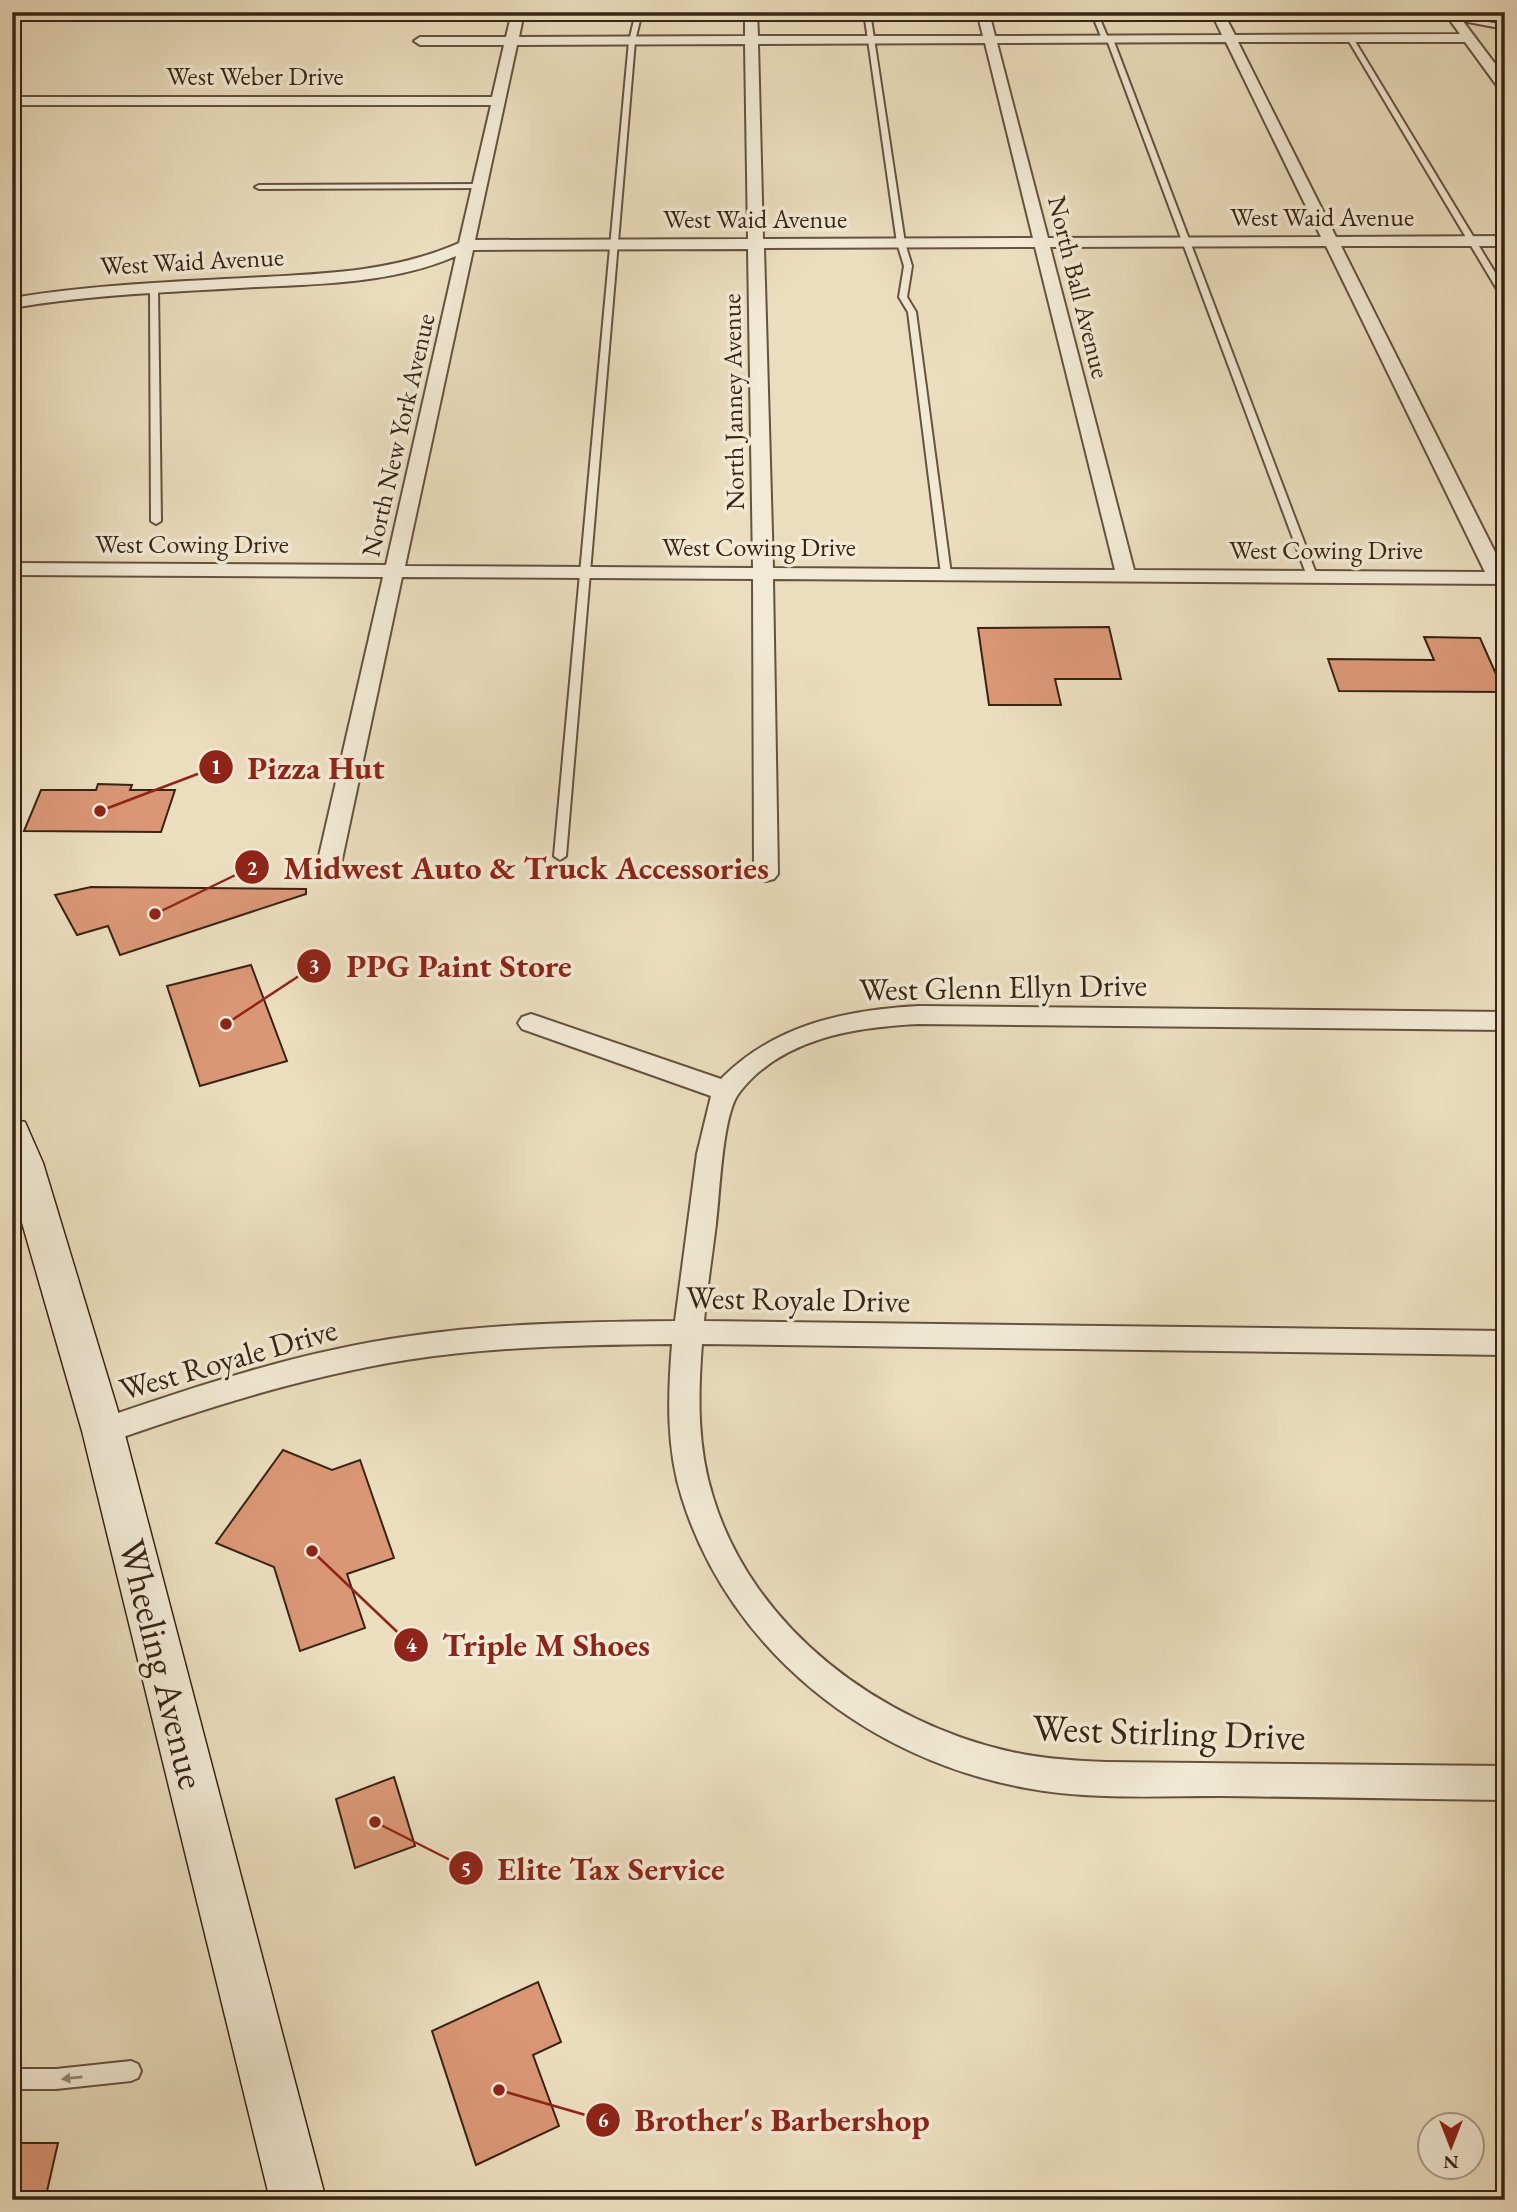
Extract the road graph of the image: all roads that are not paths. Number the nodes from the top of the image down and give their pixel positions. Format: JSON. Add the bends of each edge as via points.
{"nodes":[{"id":1,"x":519,"y":12,"type":"edge"},
{"id":2,"x":639,"y":12,"type":"edge"},
{"id":3,"x":751,"y":12,"type":"edge"},
{"id":4,"x":867,"y":12,"type":"edge"},
{"id":5,"x":983,"y":12,"type":"edge"},
{"id":6,"x":1094,"y":12,"type":"edge"},
{"id":7,"x":1217,"y":12,"type":"edge"},
{"id":8,"x":1452,"y":15,"type":"edge"},
{"id":9,"x":1505,"y":27,"type":"edge"},
{"id":10,"x":1350,"y":38,"type":"junction"},
{"id":11,"x":1468,"y":38,"type":"junction"},
{"id":12,"x":1107,"y":39,"type":"junction"},
{"id":13,"x":1230,"y":39,"type":"junction"},
{"id":14,"x":870,"y":40,"type":"junction"},
{"id":15,"x":989,"y":40,"type":"junction"},
{"id":16,"x":420,"y":41,"type":"dead end"},
{"id":17,"x":512,"y":41,"type":"junction"},
{"id":18,"x":632,"y":41,"type":"junction"},
{"id":19,"x":751,"y":41,"type":"junction"},
{"id":20,"x":1505,"y":87,"type":"edge"},
{"id":21,"x":12,"y":101,"type":"edge"},
{"id":22,"x":497,"y":101,"type":"junction"},
{"id":23,"x":480,"y":186,"type":"junction"},
{"id":24,"x":259,"y":187,"type":"dead end"},
{"id":25,"x":1331,"y":241,"type":"junction"},
{"id":26,"x":1471,"y":241,"type":"junction"},
{"id":27,"x":1505,"y":241,"type":"edge"},
{"id":28,"x":1187,"y":242,"type":"junction"},
{"id":29,"x":756,"y":243,"type":"junction"},
{"id":30,"x":901,"y":243,"type":"junction"},
{"id":31,"x":1043,"y":243,"type":"junction"},
{"id":32,"x":617,"y":244,"type":"junction"},
{"id":33,"x":468,"y":245,"type":"junction"},
{"id":34,"x":154,"y":288,"type":"junction"},
{"id":35,"x":1505,"y":296,"type":"edge"},
{"id":36,"x":12,"y":303,"type":"edge"},
{"id":37,"x":156,"y":521,"type":"dead end"},
{"id":38,"x":12,"y":569,"type":"edge"},
{"id":39,"x":393,"y":571,"type":"junction"},
{"id":40,"x":584,"y":572,"type":"junction"},
{"id":41,"x":763,"y":573,"type":"junction"},
{"id":42,"x":946,"y":574,"type":"junction"},
{"id":43,"x":1126,"y":575,"type":"junction"},
{"id":44,"x":1312,"y":576,"type":"junction"},
{"id":45,"x":1502,"y":578,"type":"edge"},
{"id":46,"x":561,"y":856,"type":"dead end"},
{"id":47,"x":328,"y":869,"type":"dead end"},
{"id":48,"x":766,"y":874,"type":"dead end"},
{"id":49,"x":1505,"y":1021,"type":"edge"},
{"id":50,"x":531,"y":1023,"type":"dead end"},
{"id":51,"x":726,"y":1091,"type":"junction"},
{"id":52,"x":12,"y":1132,"type":"edge"},
{"id":53,"x":690,"y":1332,"type":"junction"},
{"id":54,"x":1505,"y":1343,"type":"edge"},
{"id":55,"x":103,"y":1431,"type":"junction"},
{"id":56,"x":1505,"y":1783,"type":"edge"},
{"id":57,"x":131,"y":2071,"type":"dead end"},
{"id":58,"x":12,"y":2079,"type":"edge"},
{"id":59,"x":299,"y":2200,"type":"edge"}],
"edges":[{"from":1,"to":17,"type":"street","name":"North New York Avenue"},
{"from":2,"to":18,"type":"lane"},
{"from":3,"to":19,"type":"street","name":"North Janney Avenue"},
{"from":4,"to":14,"type":"lane"},
{"from":5,"to":15,"type":"street","name":"North Ball Avenue"},
{"from":6,"to":12,"type":"lane"},
{"from":7,"to":13,"type":"street"},
{"from":8,"to":9,"type":"lane"},
{"from":8,"to":11,"type":"street"},
{"from":10,"to":11,"type":"street"},
{"from":10,"to":13,"type":"street"},
{"from":10,"to":26,"type":"lane"},
{"from":11,"to":20,"type":"street"},
{"from":12,"to":13,"type":"street"},
{"from":12,"to":15,"type":"street"},
{"from":12,"to":28,"type":"lane"},
{"from":13,"to":25,"type":"street"},
{"from":14,"to":15,"type":"street"},
{"from":14,"to":19,"type":"street"},
{"from":14,"to":30,"type":"lane"},
{"from":15,"to":31,"type":"street","name":"North Ball Avenue"},
{"from":16,"to":17,"type":"street"},
{"from":17,"to":18,"type":"street"},
{"from":17,"to":22,"type":"street","name":"North New York Avenue"},
{"from":18,"to":19,"type":"street"},
{"from":18,"to":32,"type":"lane"},
{"from":19,"to":29,"type":"street","name":"North Janney Avenue"},
{"from":21,"to":22,"type":"street","name":"West Weber Drive"},
{"from":22,"to":23,"type":"street","name":"North New York Avenue"},
{"from":23,"to":24,"type":"lane"},
{"from":23,"to":33,"type":"street","name":"North New York Avenue"},
{"from":25,"to":26,"type":"street","name":"West Waid Avenue"},
{"from":25,"to":28,"type":"street","name":"West Waid Avenue"},
{"from":25,"to":45,"type":"street"},
{"from":26,"to":27,"type":"street","name":"West Waid Avenue"},
{"from":26,"to":35,"type":"lane"},
{"from":28,"to":31,"type":"street","name":"West Waid Avenue"},
{"from":28,"to":44,"type":"lane"},
{"from":29,"to":30,"type":"street","name":"West Waid Avenue"},
{"from":29,"to":32,"type":"street","name":"West Waid Avenue"},
{"from":29,"to":41,"type":"street","name":"North Janney Avenue"},
{"from":30,"to":31,"type":"street","name":"West Waid Avenue"},
{"from":30,"to":42,"type":"lane","via":[[908,265],[903,297],[912,312]]},
{"from":31,"to":43,"type":"street","name":"North Ball Avenue"},
{"from":32,"to":33,"type":"street","name":"West Waid Avenue"},
{"from":32,"to":40,"type":"lane"},
{"from":33,"to":34,"type":"street","name":"West Waid Avenue","via":[[431,261],[387,271]]},
{"from":33,"to":39,"type":"street","name":"North New York Avenue"},
{"from":34,"to":36,"type":"street","name":"West Waid Avenue"},
{"from":34,"to":37,"type":"lane"},
{"from":38,"to":39,"type":"street","name":"West Cowing Drive"},
{"from":39,"to":40,"type":"street","name":"West Cowing Drive"},
{"from":39,"to":47,"type":"street","name":"North New York Avenue"},
{"from":40,"to":41,"type":"street","name":"West Cowing Drive"},
{"from":40,"to":46,"type":"lane"},
{"from":41,"to":42,"type":"street","name":"West Cowing Drive"},
{"from":41,"to":48,"type":"street","name":"North Janney Avenue"},
{"from":42,"to":43,"type":"street","name":"West Cowing Drive"},
{"from":43,"to":44,"type":"street","name":"West Cowing Drive"},
{"from":44,"to":45,"type":"street","name":"West Cowing Drive"},
{"from":49,"to":51,"type":"street","name":"West Glenn Ellyn Drive","via":[[886,1016],[806,1033],[771,1052]]},
{"from":50,"to":51,"type":"street"},
{"from":51,"to":53,"type":"street","via":[[717,1119]]},
{"from":52,"to":55,"type":"main road","name":"Wheeling Avenue"},
{"from":53,"to":54,"type":"street","name":"West Royale Drive"},
{"from":53,"to":55,"type":"street","name":"West Royale Drive","via":[[568,1333],[386,1352],[255,1382]]},
{"from":53,"to":56,"type":"street","name":"West Stirling Drive","via":[[684,1405],[686,1449],[696,1501],[718,1552],[744,1596],[777,1637],[822,1679],[872,1713],[911,1734],[1028,1772],[1108,1779]]},
{"from":55,"to":59,"type":"main road","name":"Wheeling Avenue"},
{"from":57,"to":58,"type":"lane","one_way":true}]}
